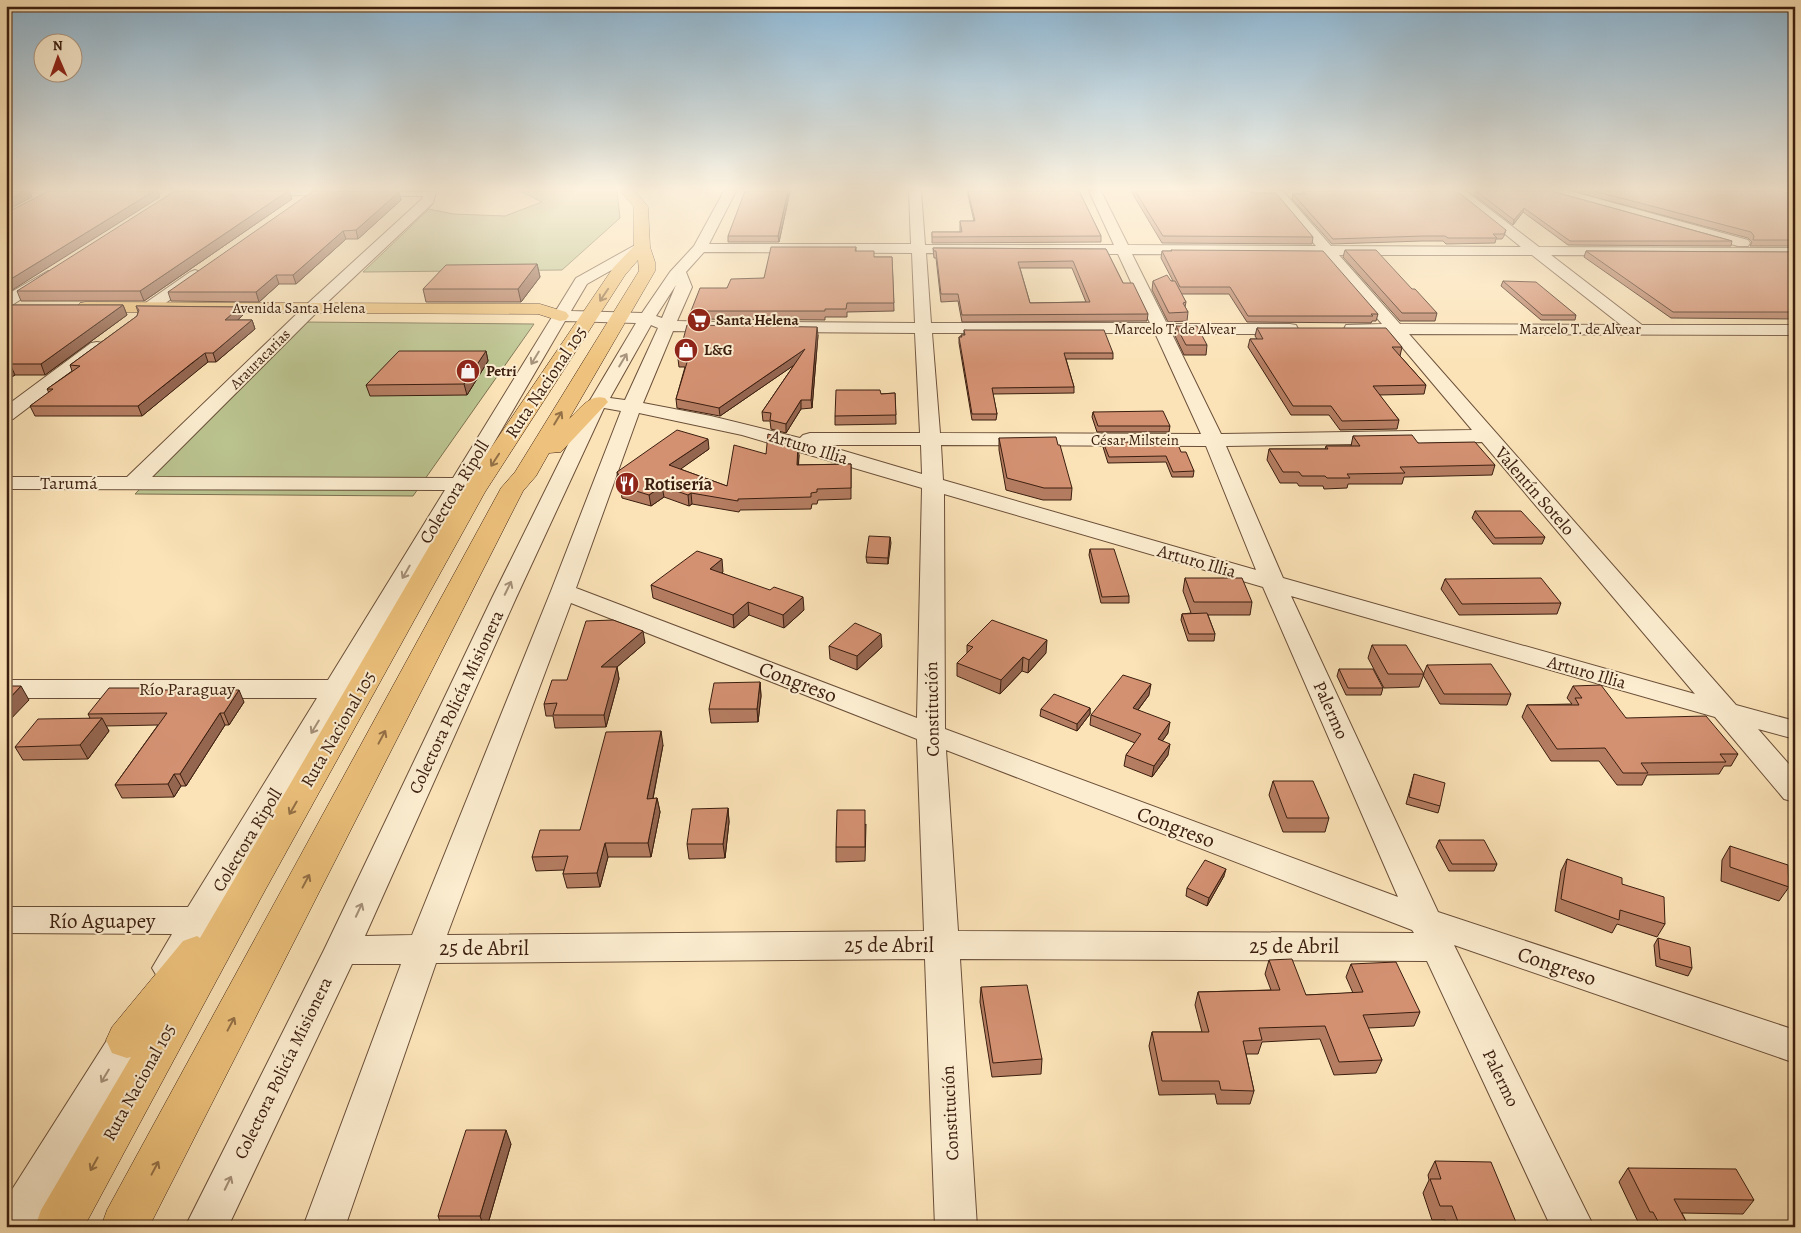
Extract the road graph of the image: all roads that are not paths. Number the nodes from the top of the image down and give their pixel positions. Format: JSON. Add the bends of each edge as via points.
{"nodes":[{"id":1,"x":642,"y":248,"type":"joint"},
{"id":2,"x":700,"y":248,"type":"edge"},
{"id":3,"x":918,"y":248,"type":"edge"},
{"id":4,"x":376,"y":249,"type":"edge"},
{"id":5,"x":641,"y":249,"type":"edge"},
{"id":6,"x":1029,"y":249,"type":"edge"},
{"id":7,"x":1123,"y":249,"type":"junction"},
{"id":8,"x":1763,"y":249,"type":"edge"},
{"id":9,"x":1326,"y":250,"type":"junction"},
{"id":10,"x":1534,"y":250,"type":"junction"},
{"id":11,"x":1775,"y":252,"type":"junction"},
{"id":12,"x":1795,"y":252,"type":"edge"},
{"id":13,"x":208,"y":267,"type":"edge"},
{"id":14,"x":57,"y":270,"type":"edge"},
{"id":15,"x":679,"y":272,"type":"junction"},
{"id":16,"x":6,"y":302,"type":"edge"},
{"id":17,"x":150,"y":307,"type":"junction"},
{"id":18,"x":6,"y":308,"type":"edge"},
{"id":19,"x":26,"y":308,"type":"edge"},
{"id":20,"x":306,"y":314,"type":"junction"},
{"id":21,"x":560,"y":316,"type":"junction"},
{"id":22,"x":589,"y":317,"type":"junction"},
{"id":23,"x":619,"y":318,"type":"junction"},
{"id":24,"x":647,"y":318,"type":"junction"},
{"id":25,"x":668,"y":326,"type":"junction"},
{"id":26,"x":736,"y":327,"type":"edge"},
{"id":27,"x":766,"y":327,"type":"edge"},
{"id":28,"x":923,"y":329,"type":"junction"},
{"id":29,"x":1161,"y":329,"type":"junction"},
{"id":30,"x":1308,"y":329,"type":"edge"},
{"id":31,"x":1338,"y":329,"type":"edge"},
{"id":32,"x":1397,"y":329,"type":"junction"},
{"id":33,"x":1636,"y":329,"type":"junction"},
{"id":34,"x":1795,"y":330,"type":"edge"},
{"id":35,"x":110,"y":338,"type":"edge"},
{"id":36,"x":598,"y":402,"type":"junction"},
{"id":37,"x":632,"y":406,"type":"junction"},
{"id":38,"x":6,"y":415,"type":"edge"},
{"id":39,"x":1487,"y":436,"type":"junction"},
{"id":40,"x":782,"y":438,"type":"junction"},
{"id":41,"x":930,"y":439,"type":"junction"},
{"id":42,"x":1214,"y":440,"type":"junction"},
{"id":43,"x":524,"y":476,"type":"junction"},
{"id":44,"x":6,"y":483,"type":"edge"},
{"id":45,"x":132,"y":484,"type":"junction"},
{"id":46,"x":458,"y":484,"type":"junction"},
{"id":47,"x":932,"y":484,"type":"junction"},
{"id":48,"x":1274,"y":584,"type":"junction"},
{"id":49,"x":563,"y":591,"type":"junction"},
{"id":50,"x":6,"y":689,"type":"edge"},
{"id":51,"x":338,"y":689,"type":"junction"},
{"id":52,"x":1724,"y":710,"type":"junction"},
{"id":53,"x":1795,"y":730,"type":"edge"},
{"id":54,"x":931,"y":734,"type":"junction"},
{"id":55,"x":1795,"y":791,"type":"edge"},
{"id":56,"x":250,"y":884,"type":"junction"},
{"id":57,"x":6,"y":920,"type":"edge"},
{"id":58,"x":198,"y":921,"type":"junction"},
{"id":59,"x":1431,"y":934,"type":"junction"},
{"id":60,"x":942,"y":945,"type":"junction"},
{"id":61,"x":424,"y":949,"type":"junction"},
{"id":62,"x":341,"y":950,"type":"junction"},
{"id":63,"x":127,"y":1040,"type":"junction"},
{"id":64,"x":1795,"y":1047,"type":"edge"},
{"id":65,"x":13,"y":1227,"type":"edge"},
{"id":66,"x":58,"y":1227,"type":"edge"},
{"id":67,"x":124,"y":1227,"type":"edge"},
{"id":68,"x":206,"y":1227,"type":"edge"},
{"id":69,"x":324,"y":1227,"type":"edge"},
{"id":70,"x":956,"y":1227,"type":"edge"},
{"id":71,"x":1573,"y":1227,"type":"edge"}],
"edges":[{"from":1,"to":22,"type":"main road","name":"Ruta Nacional 105","one_way":true,"via":[[619,272]]},
{"from":1,"to":23,"type":"main road","name":"Ruta Nacional 105","via":[[647,271]]},
{"from":2,"to":15,"type":"street","name":"Colectora Policía Misionera"},
{"from":3,"to":28,"type":"street","name":"Constitución"},
{"from":4,"to":20,"type":"street","name":"Arauracarias"},
{"from":5,"to":21,"type":"street","name":"Colectora Ripoll","via":[[581,281]]},
{"from":6,"to":7,"type":"street"},
{"from":7,"to":9,"type":"street"},
{"from":7,"to":29,"type":"street","name":"Palermo"},
{"from":8,"to":11,"type":"street"},
{"from":9,"to":10,"type":"street"},
{"from":9,"to":32,"type":"street","name":"Valentín Sotelo"},
{"from":10,"to":11,"type":"street"},
{"from":10,"to":33,"type":"street"},
{"from":11,"to":12,"type":"street"},
{"from":13,"to":17,"type":"street"},
{"from":14,"to":16,"type":"street"},
{"from":15,"to":24,"type":"street","name":"Colectora Policía Misionera"},
{"from":15,"to":25,"type":"street","via":[[684,287]]},
{"from":17,"to":20,"type":"main road","name":"Avenida Santa Helena"},
{"from":17,"to":20,"type":"main road","name":"Avenida Santa Helena","via":[[74,314],[129,322]]},
{"from":18,"to":19,"type":"main road"},
{"from":20,"to":21,"type":"main road","name":"Avenida Santa Helena","via":[[530,320]]},
{"from":20,"to":45,"type":"street","name":"Arauracarias"},
{"from":21,"to":22,"type":"street","name":"Avenida Santa Helena"},
{"from":21,"to":46,"type":"street","name":"Colectora Ripoll","one_way":true},
{"from":22,"to":23,"type":"street","name":"Avenida Santa Helena"},
{"from":22,"to":56,"type":"main road","name":"Ruta Nacional 105","one_way":true,"via":[[474,492]]},
{"from":23,"to":24,"type":"street","name":"Avenida Santa Helena"},
{"from":43,"to":23,"type":"main road","name":"Ruta Nacional 105","one_way":true},
{"from":24,"to":25,"type":"street"},
{"from":36,"to":24,"type":"street","name":"Colectora Policía Misionera","one_way":true},
{"from":25,"to":26,"type":"street"},
{"from":25,"to":37,"type":"street"},
{"from":27,"to":28,"type":"street","name":"Marcelo T. de Alvear"},
{"from":28,"to":29,"type":"street","name":"Marcelo T. de Alvear"},
{"from":28,"to":41,"type":"street","name":"Constitución"},
{"from":29,"to":30,"type":"street","name":"Marcelo T. de Alvear"},
{"from":29,"to":42,"type":"street","name":"Palermo"},
{"from":31,"to":32,"type":"street","name":"Marcelo T. de Alvear"},
{"from":32,"to":33,"type":"street","name":"Marcelo T. de Alvear"},
{"from":32,"to":39,"type":"street","name":"Valentín Sotelo"},
{"from":33,"to":34,"type":"street","name":"Marcelo T. de Alvear"},
{"from":35,"to":38,"type":"street"},
{"from":36,"to":37,"type":"street","name":"Arturo Illia"},
{"from":36,"to":43,"type":"main road"},
{"from":62,"to":36,"type":"street","name":"Colectora Policía Misionera","one_way":true},
{"from":37,"to":40,"type":"street","name":"Arturo Illia","via":[[721,422]]},
{"from":37,"to":49,"type":"street"},
{"from":39,"to":42,"type":"street","name":"César Milstein"},
{"from":39,"to":52,"type":"street","name":"Valentín Sotelo"},
{"from":40,"to":41,"type":"street","name":"César Milstein"},
{"from":40,"to":47,"type":"street","name":"Arturo Illia"},
{"from":41,"to":42,"type":"street","name":"César Milstein"},
{"from":41,"to":47,"type":"street","name":"Constitución"},
{"from":42,"to":48,"type":"street","name":"Palermo"},
{"from":67,"to":43,"type":"main road","name":"Ruta Nacional 105","one_way":true,"via":[[513,488]]},
{"from":44,"to":45,"type":"street","name":"Tarumá"},
{"from":45,"to":46,"type":"street","name":"Tarumá"},
{"from":46,"to":51,"type":"street","name":"Colectora Ripoll","one_way":true},
{"from":47,"to":48,"type":"street","name":"Arturo Illia"},
{"from":47,"to":54,"type":"street","name":"Constitución"},
{"from":48,"to":52,"type":"street","name":"Arturo Illia"},
{"from":48,"to":59,"type":"street","name":"Palermo"},
{"from":49,"to":54,"type":"street","name":"Congreso"},
{"from":49,"to":61,"type":"street"},
{"from":50,"to":51,"type":"street","name":"Río Paraguay"},
{"from":51,"to":58,"type":"street","name":"Colectora Ripoll","one_way":true},
{"from":52,"to":53,"type":"street","name":"Arturo Illia"},
{"from":52,"to":55,"type":"street","name":"Valentín Sotelo"},
{"from":54,"to":59,"type":"street","name":"Congreso"},
{"from":54,"to":60,"type":"street","name":"Constitución"},
{"from":56,"to":63,"type":"main road"},
{"from":56,"to":66,"type":"main road","name":"Ruta Nacional 105","one_way":true},
{"from":57,"to":58,"type":"street","name":"Río Aguapey"},
{"from":58,"to":63,"type":"street","name":"Colectora Ripoll"},
{"from":59,"to":60,"type":"street","name":"25 de Abril"},
{"from":59,"to":64,"type":"street","name":"Congreso"},
{"from":59,"to":71,"type":"street","name":"Palermo"},
{"from":60,"to":61,"type":"street","name":"25 de Abril"},
{"from":60,"to":70,"type":"street","name":"Constitución"},
{"from":61,"to":62,"type":"street","name":"25 de Abril"},
{"from":61,"to":69,"type":"street"},
{"from":68,"to":62,"type":"street","name":"Colectora Policía Misionera","one_way":true},
{"from":63,"to":65,"type":"street","name":"Colectora Ripoll","one_way":true}]}
